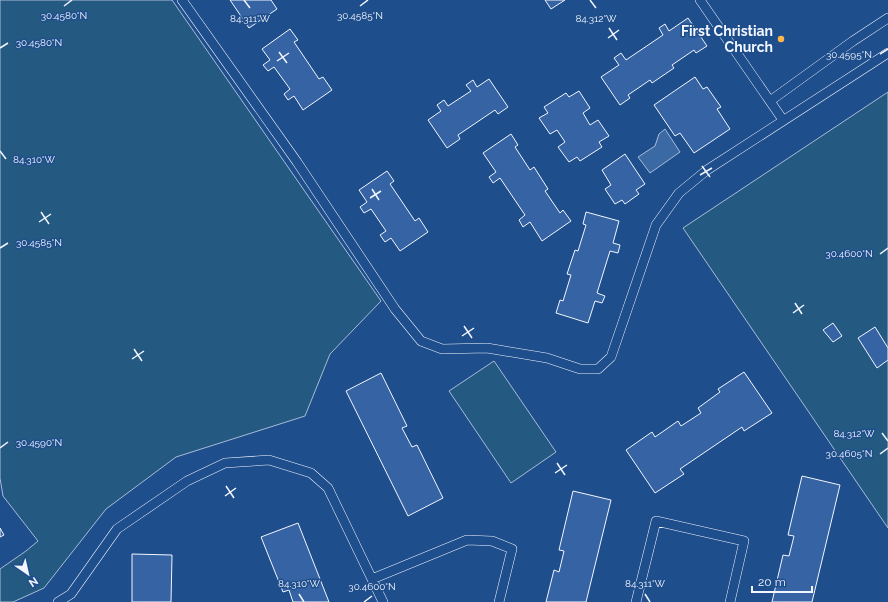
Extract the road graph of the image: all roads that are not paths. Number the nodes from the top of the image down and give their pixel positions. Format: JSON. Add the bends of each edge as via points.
{"nodes":[{"id":1,"x":182,"y":0,"type":"edge"},
{"id":2,"x":700,"y":0,"type":"edge"},
{"id":3,"x":888,"y":18,"type":"edge"},
{"id":4,"x":888,"y":53,"type":"edge"},
{"id":5,"x":770,"y":101,"type":"junction"},
{"id":6,"x":783,"y":120,"type":"junction"},
{"id":7,"x":372,"y":580,"type":"junction"},
{"id":8,"x":58,"y":602,"type":"edge"},
{"id":9,"x":383,"y":602,"type":"edge"},
{"id":10,"x":499,"y":602,"type":"edge"},
{"id":11,"x":636,"y":602,"type":"edge"},
{"id":12,"x":730,"y":602,"type":"edge"}],
"edges":[{"from":1,"to":6,"type":"lane","via":[[297,162],[395,310],[421,341],[442,350],[487,348],[547,358],[580,369],[598,369],[610,357],[656,225],[679,193],[706,170]]},
{"from":2,"to":5,"type":"lane"},
{"from":3,"to":5,"type":"lane"},
{"from":4,"to":6,"type":"lane"},
{"from":5,"to":6,"type":"lane"},
{"from":7,"to":8,"type":"lane","via":[[328,488],[311,473],[269,460],[225,463],[187,481],[117,529],[71,594]]},
{"from":7,"to":9,"type":"lane"},
{"from":7,"to":10,"type":"lane","via":[[467,540],[492,541],[512,549]]},
{"from":11,"to":12,"type":"lane","via":[[656,521],[744,541]]}]}
